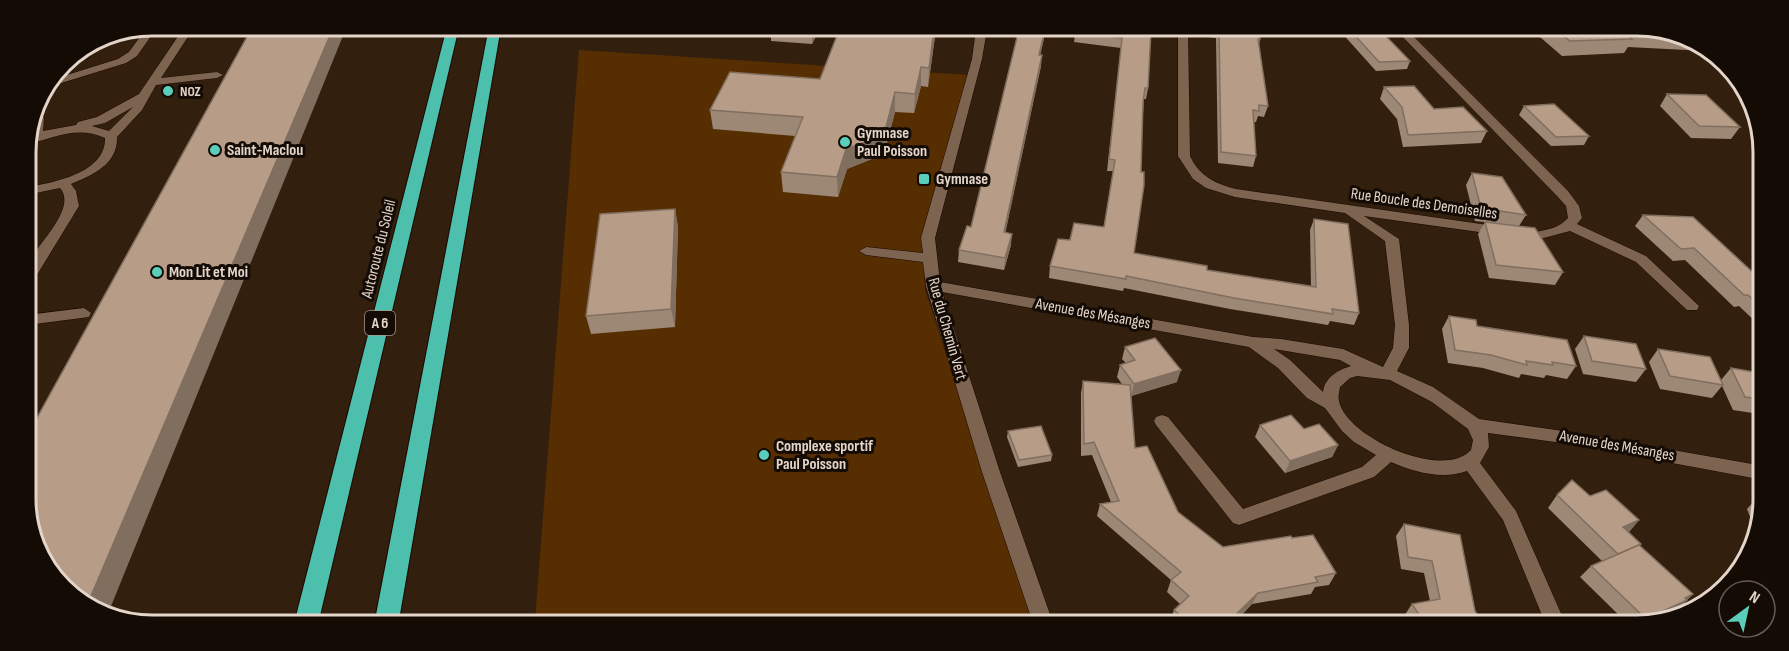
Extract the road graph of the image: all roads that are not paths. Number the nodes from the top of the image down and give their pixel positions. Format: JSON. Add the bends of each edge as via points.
{"nodes":[{"id":1,"x":146,"y":36,"type":"edge"},
{"id":2,"x":184,"y":36,"type":"edge"},
{"id":3,"x":451,"y":36,"type":"edge"},
{"id":4,"x":493,"y":36,"type":"edge"},
{"id":5,"x":981,"y":36,"type":"edge"},
{"id":6,"x":1183,"y":36,"type":"edge"},
{"id":7,"x":1407,"y":36,"type":"edge"},
{"id":8,"x":217,"y":75,"type":"dead end"},
{"id":9,"x":60,"y":81,"type":"edge"},
{"id":10,"x":154,"y":82,"type":"junction"},
{"id":11,"x":143,"y":96,"type":"junction"},
{"id":12,"x":67,"y":130,"type":"junction"},
{"id":13,"x":111,"y":136,"type":"junction"},
{"id":14,"x":37,"y":138,"type":"edge"},
{"id":15,"x":63,"y":183,"type":"junction"},
{"id":16,"x":36,"y":189,"type":"edge"},
{"id":17,"x":1344,"y":209,"type":"junction"},
{"id":18,"x":1431,"y":222,"type":"junction"},
{"id":19,"x":1570,"y":226,"type":"junction"},
{"id":20,"x":1392,"y":239,"type":"junction"},
{"id":21,"x":866,"y":251,"type":"dead end"},
{"id":22,"x":929,"y":258,"type":"junction"},
{"id":23,"x":36,"y":265,"type":"edge"},
{"id":24,"x":933,"y":286,"type":"junction"},
{"id":25,"x":1692,"y":306,"type":"dead end"},
{"id":26,"x":84,"y":313,"type":"dead end"},
{"id":27,"x":36,"y":319,"type":"edge"},
{"id":28,"x":1253,"y":342,"type":"junction"},
{"id":29,"x":1381,"y":371,"type":"junction"},
{"id":30,"x":1331,"y":404,"type":"junction"},
{"id":31,"x":1162,"y":421,"type":"dead end"},
{"id":32,"x":1475,"y":425,"type":"junction"},
{"id":33,"x":1389,"y":454,"type":"junction"},
{"id":34,"x":1471,"y":463,"type":"junction"},
{"id":35,"x":1753,"y":471,"type":"edge"},
{"id":36,"x":308,"y":615,"type":"edge"},
{"id":37,"x":388,"y":615,"type":"edge"},
{"id":38,"x":1040,"y":615,"type":"edge"},
{"id":39,"x":1552,"y":615,"type":"edge"}],
"edges":[{"from":1,"to":9,"type":"street","via":[[133,54],[122,61]]},
{"from":2,"to":10,"type":"street"},
{"from":3,"to":36,"type":"highway","name":"Autoroute du Soleil","number":"A 6"},
{"from":4,"to":37,"type":"highway"},
{"from":5,"to":22,"type":"street","name":"Rue du Chemin Vert","via":[[928,237]]},
{"from":6,"to":17,"type":"street","name":"Rue Boucle des Demoiselles","via":[[1184,156],[1188,169],[1200,180],[1235,193]]},
{"from":7,"to":19,"type":"street","via":[[1563,194],[1574,212]]},
{"from":8,"to":10,"type":"street"},
{"from":10,"to":11,"type":"street"},
{"from":11,"to":12,"type":"street","via":[[101,120]]},
{"from":11,"to":13,"type":"street","via":[[138,108]]},
{"from":12,"to":13,"type":"street","via":[[101,131]]},
{"from":12,"to":14,"type":"street"},
{"from":13,"to":15,"type":"street","via":[[110,154],[99,165]]},
{"from":15,"to":16,"type":"street"},
{"from":15,"to":23,"type":"street","via":[[70,190],[72,206]]},
{"from":17,"to":18,"type":"street","name":"Rue Boucle des Demoiselles"},
{"from":17,"to":20,"type":"street"},
{"from":18,"to":19,"type":"street","name":"Rue Boucle des Demoiselles","via":[[1536,236]]},
{"from":18,"to":20,"type":"street","via":[[1404,229]]},
{"from":19,"to":25,"type":"street","via":[[1641,259]]},
{"from":20,"to":29,"type":"street","via":[[1401,348]]},
{"from":21,"to":22,"type":"street"},
{"from":22,"to":24,"type":"street","name":"Rue du Chemin Vert"},
{"from":24,"to":28,"type":"street","name":"Avenue des Mésanges"},
{"from":24,"to":38,"type":"street","name":"Rue du Chemin Vert"},
{"from":26,"to":27,"type":"street"},
{"from":28,"to":29,"type":"street","name":"Avenue des Mésanges","via":[[1343,355]]},
{"from":28,"to":30,"type":"street","name":"Avenue des Mésanges","via":[[1284,364],[1313,394]]},
{"from":29,"to":30,"type":"street","via":[[1356,370],[1344,374],[1332,385]]},
{"from":29,"to":32,"type":"street","name":"Avenue des Mésanges","via":[[1427,390]]},
{"from":30,"to":33,"type":"street","name":"Avenue des Mésanges","via":[[1345,424]]},
{"from":31,"to":33,"type":"street","via":[[1239,518],[1368,472]]},
{"from":32,"to":34,"type":"street","via":[[1481,452]]},
{"from":32,"to":35,"type":"street","name":"Avenue des Mésanges"},
{"from":33,"to":34,"type":"street","name":"Avenue des Mésanges","via":[[1424,466],[1451,468]]},
{"from":34,"to":39,"type":"street","via":[[1510,516]]}]}
